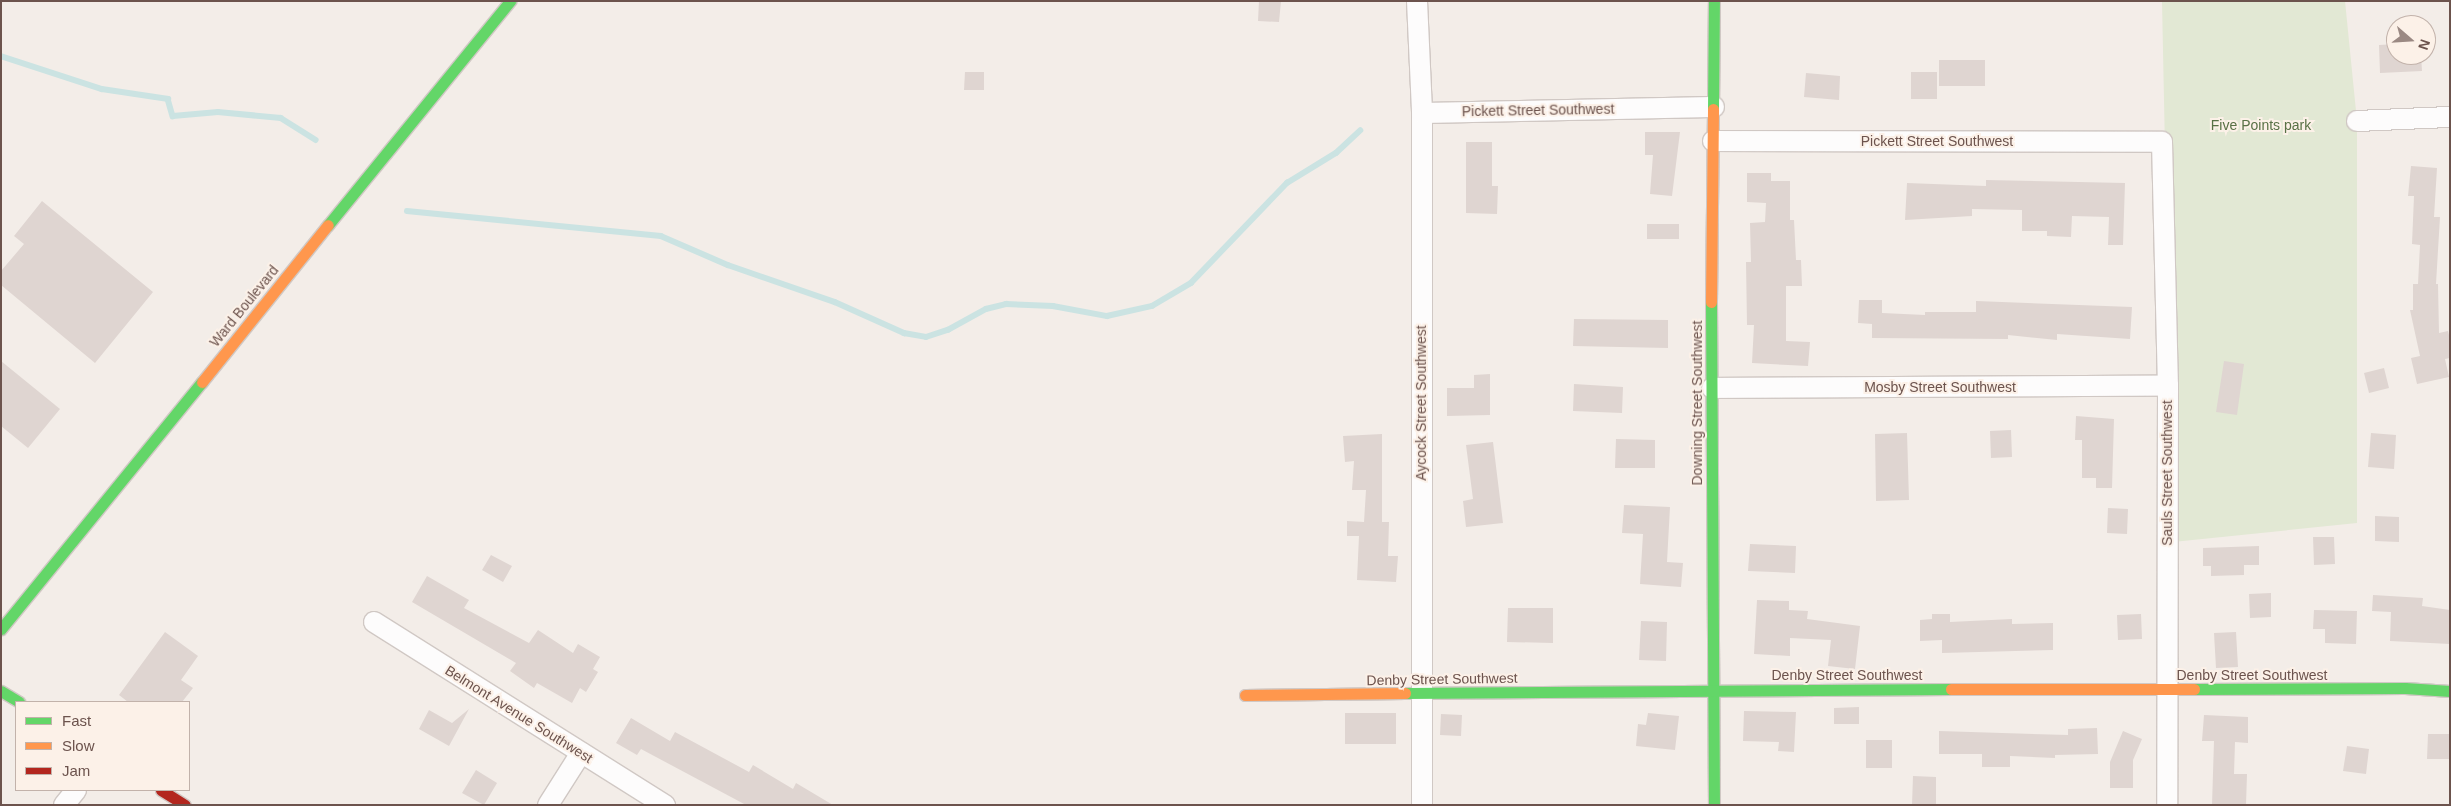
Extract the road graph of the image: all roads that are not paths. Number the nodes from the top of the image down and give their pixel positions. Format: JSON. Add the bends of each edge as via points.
{"nodes":[{"id":1,"x":510,"y":1,"type":"edge"},
{"id":2,"x":1417,"y":1,"type":"edge"},
{"id":3,"x":1714,"y":1,"type":"edge"},
{"id":4,"x":1714,"y":107,"type":"junction"},
{"id":5,"x":1422,"y":113,"type":"junction"},
{"id":6,"x":2450,"y":117,"type":"edge"},
{"id":7,"x":2358,"y":121,"type":"dead end"},
{"id":8,"x":1713,"y":141,"type":"junction"},
{"id":9,"x":2162,"y":142,"type":"joint"},
{"id":10,"x":2168,"y":386,"type":"junction"},
{"id":11,"x":1712,"y":388,"type":"junction"},
{"id":12,"x":374,"y":622,"type":"dead end"},
{"id":13,"x":1,"y":629,"type":"edge"},
{"id":14,"x":1713,"y":690,"type":"junction"},
{"id":15,"x":2166,"y":690,"type":"junction"},
{"id":16,"x":1,"y":691,"type":"edge"},
{"id":17,"x":2450,"y":691,"type":"edge"},
{"id":18,"x":1422,"y":694,"type":"junction"},
{"id":19,"x":1245,"y":695,"type":"dead end"},
{"id":20,"x":17,"y":701,"type":"edge"},
{"id":21,"x":581,"y":753,"type":"junction"},
{"id":22,"x":75,"y":791,"type":"edge"},
{"id":23,"x":162,"y":791,"type":"edge"},
{"id":24,"x":64,"y":805,"type":"edge"},
{"id":25,"x":185,"y":805,"type":"edge"},
{"id":26,"x":548,"y":805,"type":"edge"},
{"id":27,"x":665,"y":805,"type":"edge"},
{"id":28,"x":1422,"y":805,"type":"edge"},
{"id":29,"x":1714,"y":805,"type":"edge"},
{"id":30,"x":2167,"y":805,"type":"edge"}],
"edges":[{"from":1,"to":13,"type":"street","name":"Ward Boulevard"},
{"from":2,"to":5,"type":"street","name":"Aycock Street Southwest"},
{"from":3,"to":4,"type":"street","name":"Downing Street Southwest"},
{"from":4,"to":5,"type":"street","name":"Pickett Street Southwest"},
{"from":4,"to":8,"type":"street","name":"Downing Street Southwest"},
{"from":5,"to":18,"type":"street","name":"Aycock Street Southwest"},
{"from":6,"to":7,"type":"street"},
{"from":8,"to":9,"type":"street","name":"Pickett Street Southwest"},
{"from":8,"to":11,"type":"street","name":"Downing Street Southwest"},
{"from":9,"to":10,"type":"street","name":"Sauls Street Southwest"},
{"from":10,"to":11,"type":"street","name":"Mosby Street Southwest"},
{"from":10,"to":15,"type":"street","name":"Sauls Street Southwest"},
{"from":11,"to":14,"type":"street","name":"Downing Street Southwest"},
{"from":12,"to":21,"type":"street","name":"Belmont Avenue Southwest"},
{"from":14,"to":15,"type":"street","name":"Denby Street Southwest"},
{"from":14,"to":18,"type":"street","name":"Denby Street Southwest"},
{"from":14,"to":29,"type":"street","name":"Downing Street Southwest"},
{"from":15,"to":17,"type":"street","name":"Denby Street Southwest"},
{"from":15,"to":30,"type":"street","name":"Sauls Street Southwest"},
{"from":16,"to":20,"type":"street"},
{"from":18,"to":19,"type":"street","name":"Denby Street Southwest"},
{"from":18,"to":28,"type":"street","name":"Aycock Street Southwest"},
{"from":21,"to":26,"type":"street"},
{"from":21,"to":27,"type":"street","name":"Belmont Avenue Southwest"},
{"from":22,"to":24,"type":"street"},
{"from":23,"to":25,"type":"street"}]}
